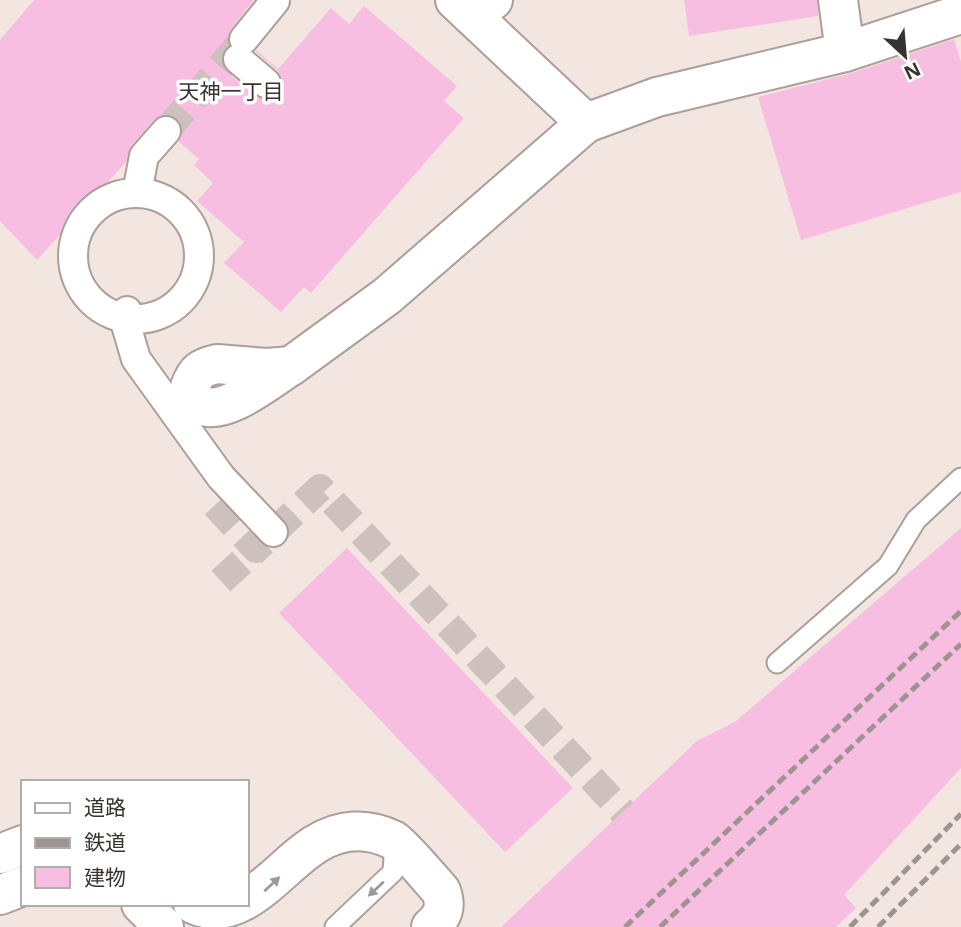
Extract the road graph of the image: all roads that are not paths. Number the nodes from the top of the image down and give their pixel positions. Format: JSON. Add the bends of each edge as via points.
{"nodes":[{"id":1,"x":274,"y":0,"type":"edge"},
{"id":2,"x":838,"y":0,"type":"edge"},
{"id":3,"x":473,"y":5,"type":"edge"},
{"id":4,"x":961,"y":14,"type":"edge"},
{"id":5,"x":845,"y":52,"type":"junction"},
{"id":6,"x":266,"y":83,"type":"dead end"},
{"id":7,"x":586,"y":123,"type":"junction"},
{"id":8,"x":166,"y":131,"type":"tunnel mouth"},
{"id":9,"x":137,"y":193,"type":"junction"},
{"id":10,"x":126,"y":314,"type":"junction"},
{"id":11,"x":290,"y":366,"type":"dead end"},
{"id":12,"x":961,"y":478,"type":"edge"},
{"id":13,"x":273,"y":532,"type":"dead end"},
{"id":14,"x":777,"y":663,"type":"dead end"},
{"id":15,"x":395,"y":841,"type":"junction"},
{"id":16,"x":21,"y":846,"type":"edge"},
{"id":17,"x":0,"y":854,"type":"edge"},
{"id":18,"x":21,"y":887,"type":"edge"},
{"id":19,"x":0,"y":895,"type":"edge"},
{"id":20,"x":248,"y":905,"type":"edge"},
{"id":21,"x":143,"y":906,"type":"edge"},
{"id":22,"x":195,"y":906,"type":"edge"},
{"id":23,"x":246,"y":906,"type":"edge"},
{"id":24,"x":164,"y":927,"type":"edge"},
{"id":25,"x":335,"y":927,"type":"edge"},
{"id":26,"x":431,"y":927,"type":"edge"}],
"edges":[{"from":1,"to":6,"type":"street","via":[[241,49]]},
{"from":2,"to":5,"type":"street"},
{"from":3,"to":7,"type":"street"},
{"from":4,"to":5,"type":"street"},
{"from":5,"to":7,"type":"street","via":[[657,97]]},
{"from":7,"to":11,"type":"street","via":[[387,296]]},
{"from":8,"to":9,"type":"street","via":[[144,156]]},
{"from":9,"to":10,"type":"street","via":[[119,195],[89,215],[74,247],[78,283],[88,297],[102,310],[118,317]]},
{"from":9,"to":10,"type":"street","via":[[171,203],[185,215],[200,248],[199,266],[194,283],[170,310],[136,320]]},
{"from":10,"to":13,"type":"street","via":[[136,359],[221,477]]},
{"from":12,"to":14,"type":"lane","via":[[916,520],[888,566]]},
{"from":20,"to":15,"type":"street","one_way":true,"via":[[313,845],[346,831],[362,830]]},
{"from":15,"to":25,"type":"lane","one_way":true,"via":[[393,872]]},
{"from":15,"to":26,"type":"street","via":[[441,891],[444,912]]},
{"from":16,"to":17,"type":"street"},
{"from":18,"to":19,"type":"street"},
{"from":21,"to":24,"type":"street"},
{"from":22,"to":23,"type":"street","one_way":true,"via":[[213,915],[227,915]]}]}
